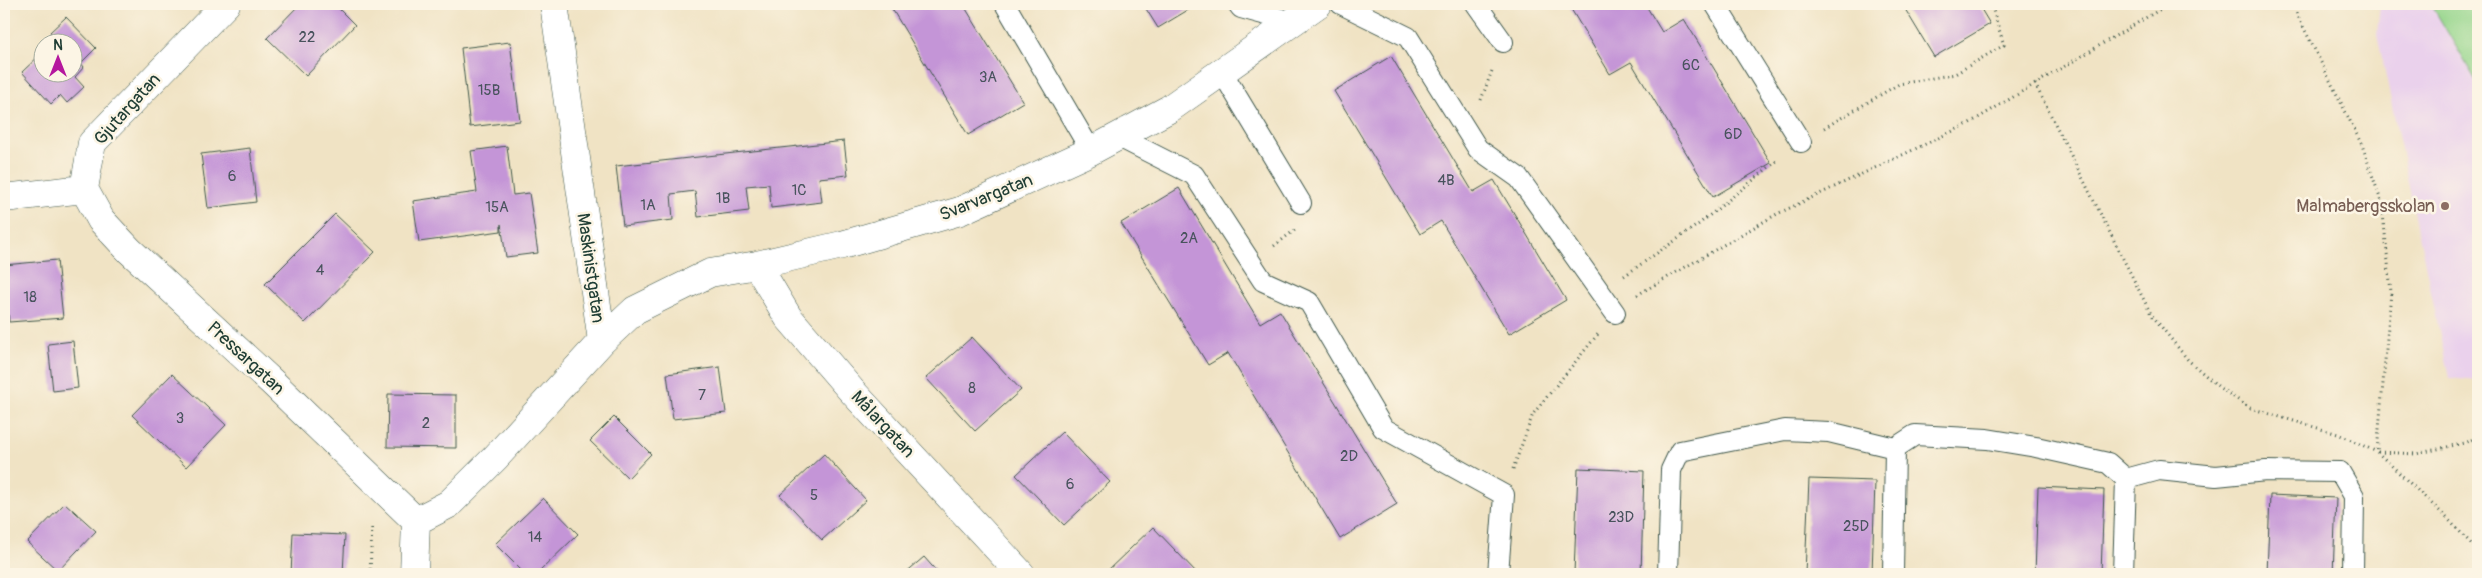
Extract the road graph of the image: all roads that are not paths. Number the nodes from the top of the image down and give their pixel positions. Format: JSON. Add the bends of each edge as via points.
{"nodes":[{"id":1,"x":226,"y":4,"type":"edge"},
{"id":2,"x":554,"y":4,"type":"edge"},
{"id":3,"x":1005,"y":4,"type":"edge"},
{"id":4,"x":1238,"y":4,"type":"edge"},
{"id":5,"x":1318,"y":4,"type":"edge"},
{"id":6,"x":1341,"y":4,"type":"edge"},
{"id":7,"x":1476,"y":4,"type":"edge"},
{"id":8,"x":1715,"y":4,"type":"edge"},
{"id":9,"x":1292,"y":22,"type":"junction"},
{"id":10,"x":1503,"y":42,"type":"road end"},
{"id":11,"x":1222,"y":72,"type":"junction"},
{"id":12,"x":1119,"y":136,"type":"junction"},
{"id":13,"x":1801,"y":142,"type":"road end"},
{"id":14,"x":1091,"y":151,"type":"junction"},
{"id":15,"x":84,"y":189,"type":"junction"},
{"id":16,"x":4,"y":198,"type":"edge"},
{"id":17,"x":1301,"y":203,"type":"road end"},
{"id":18,"x":757,"y":265,"type":"junction"},
{"id":19,"x":1615,"y":313,"type":"road end"},
{"id":20,"x":602,"y":341,"type":"junction"},
{"id":21,"x":1895,"y":448,"type":"junction"},
{"id":22,"x":2126,"y":479,"type":"junction"},
{"id":23,"x":416,"y":521,"type":"junction"},
{"id":24,"x":414,"y":574,"type":"edge"},
{"id":25,"x":1022,"y":574,"type":"edge"},
{"id":26,"x":1498,"y":574,"type":"edge"},
{"id":27,"x":1668,"y":574,"type":"edge"},
{"id":28,"x":1893,"y":574,"type":"edge"},
{"id":29,"x":2123,"y":574,"type":"edge"},
{"id":30,"x":2352,"y":574,"type":"edge"}],
"edges":[{"from":1,"to":15,"type":"street","name":"Gjutargatan","via":[[92,143]]},
{"from":2,"to":20,"type":"street","name":"Maskinistgatan"},
{"from":3,"to":14,"type":"lane"},
{"from":4,"to":9,"type":"lane","via":[[1241,8]]},
{"from":5,"to":9,"type":"street","name":"Svarvargatan"},
{"from":6,"to":19,"type":"lane","via":[[1408,36],[1478,149],[1519,178]]},
{"from":7,"to":10,"type":"lane"},
{"from":8,"to":13,"type":"lane"},
{"from":9,"to":11,"type":"street","name":"Svarvargatan"},
{"from":11,"to":12,"type":"street","name":"Svarvargatan","via":[[1169,110]]},
{"from":11,"to":17,"type":"lane"},
{"from":12,"to":14,"type":"street","name":"Svarvargatan"},
{"from":12,"to":26,"type":"lane","via":[[1194,175],[1263,281],[1309,302],[1383,428],[1504,495]]},
{"from":14,"to":18,"type":"street","name":"Svarvargatan","via":[[960,211],[842,245]]},
{"from":15,"to":16,"type":"street"},
{"from":15,"to":23,"type":"street","name":"Pressargatan","via":[[101,220],[130,250]]},
{"from":18,"to":20,"type":"street","name":"Svarvargatan","via":[[710,273],[675,289],[635,310]]},
{"from":18,"to":25,"type":"street","name":"Målargatan","via":[[788,317],[851,390]]},
{"from":20,"to":23,"type":"street","name":"Maskinistgatan","via":[[449,504]]},
{"from":21,"to":22,"type":"lane","via":[[1915,436],[1987,439],[2108,462]]},
{"from":21,"to":27,"type":"lane","via":[[1829,432],[1785,430],[1680,451],[1671,470]]},
{"from":21,"to":28,"type":"lane"},
{"from":22,"to":29,"type":"lane"},
{"from":22,"to":30,"type":"lane","via":[[2159,470],[2216,476],[2266,471],[2340,472],[2354,496]]},
{"from":23,"to":24,"type":"street"}]}
